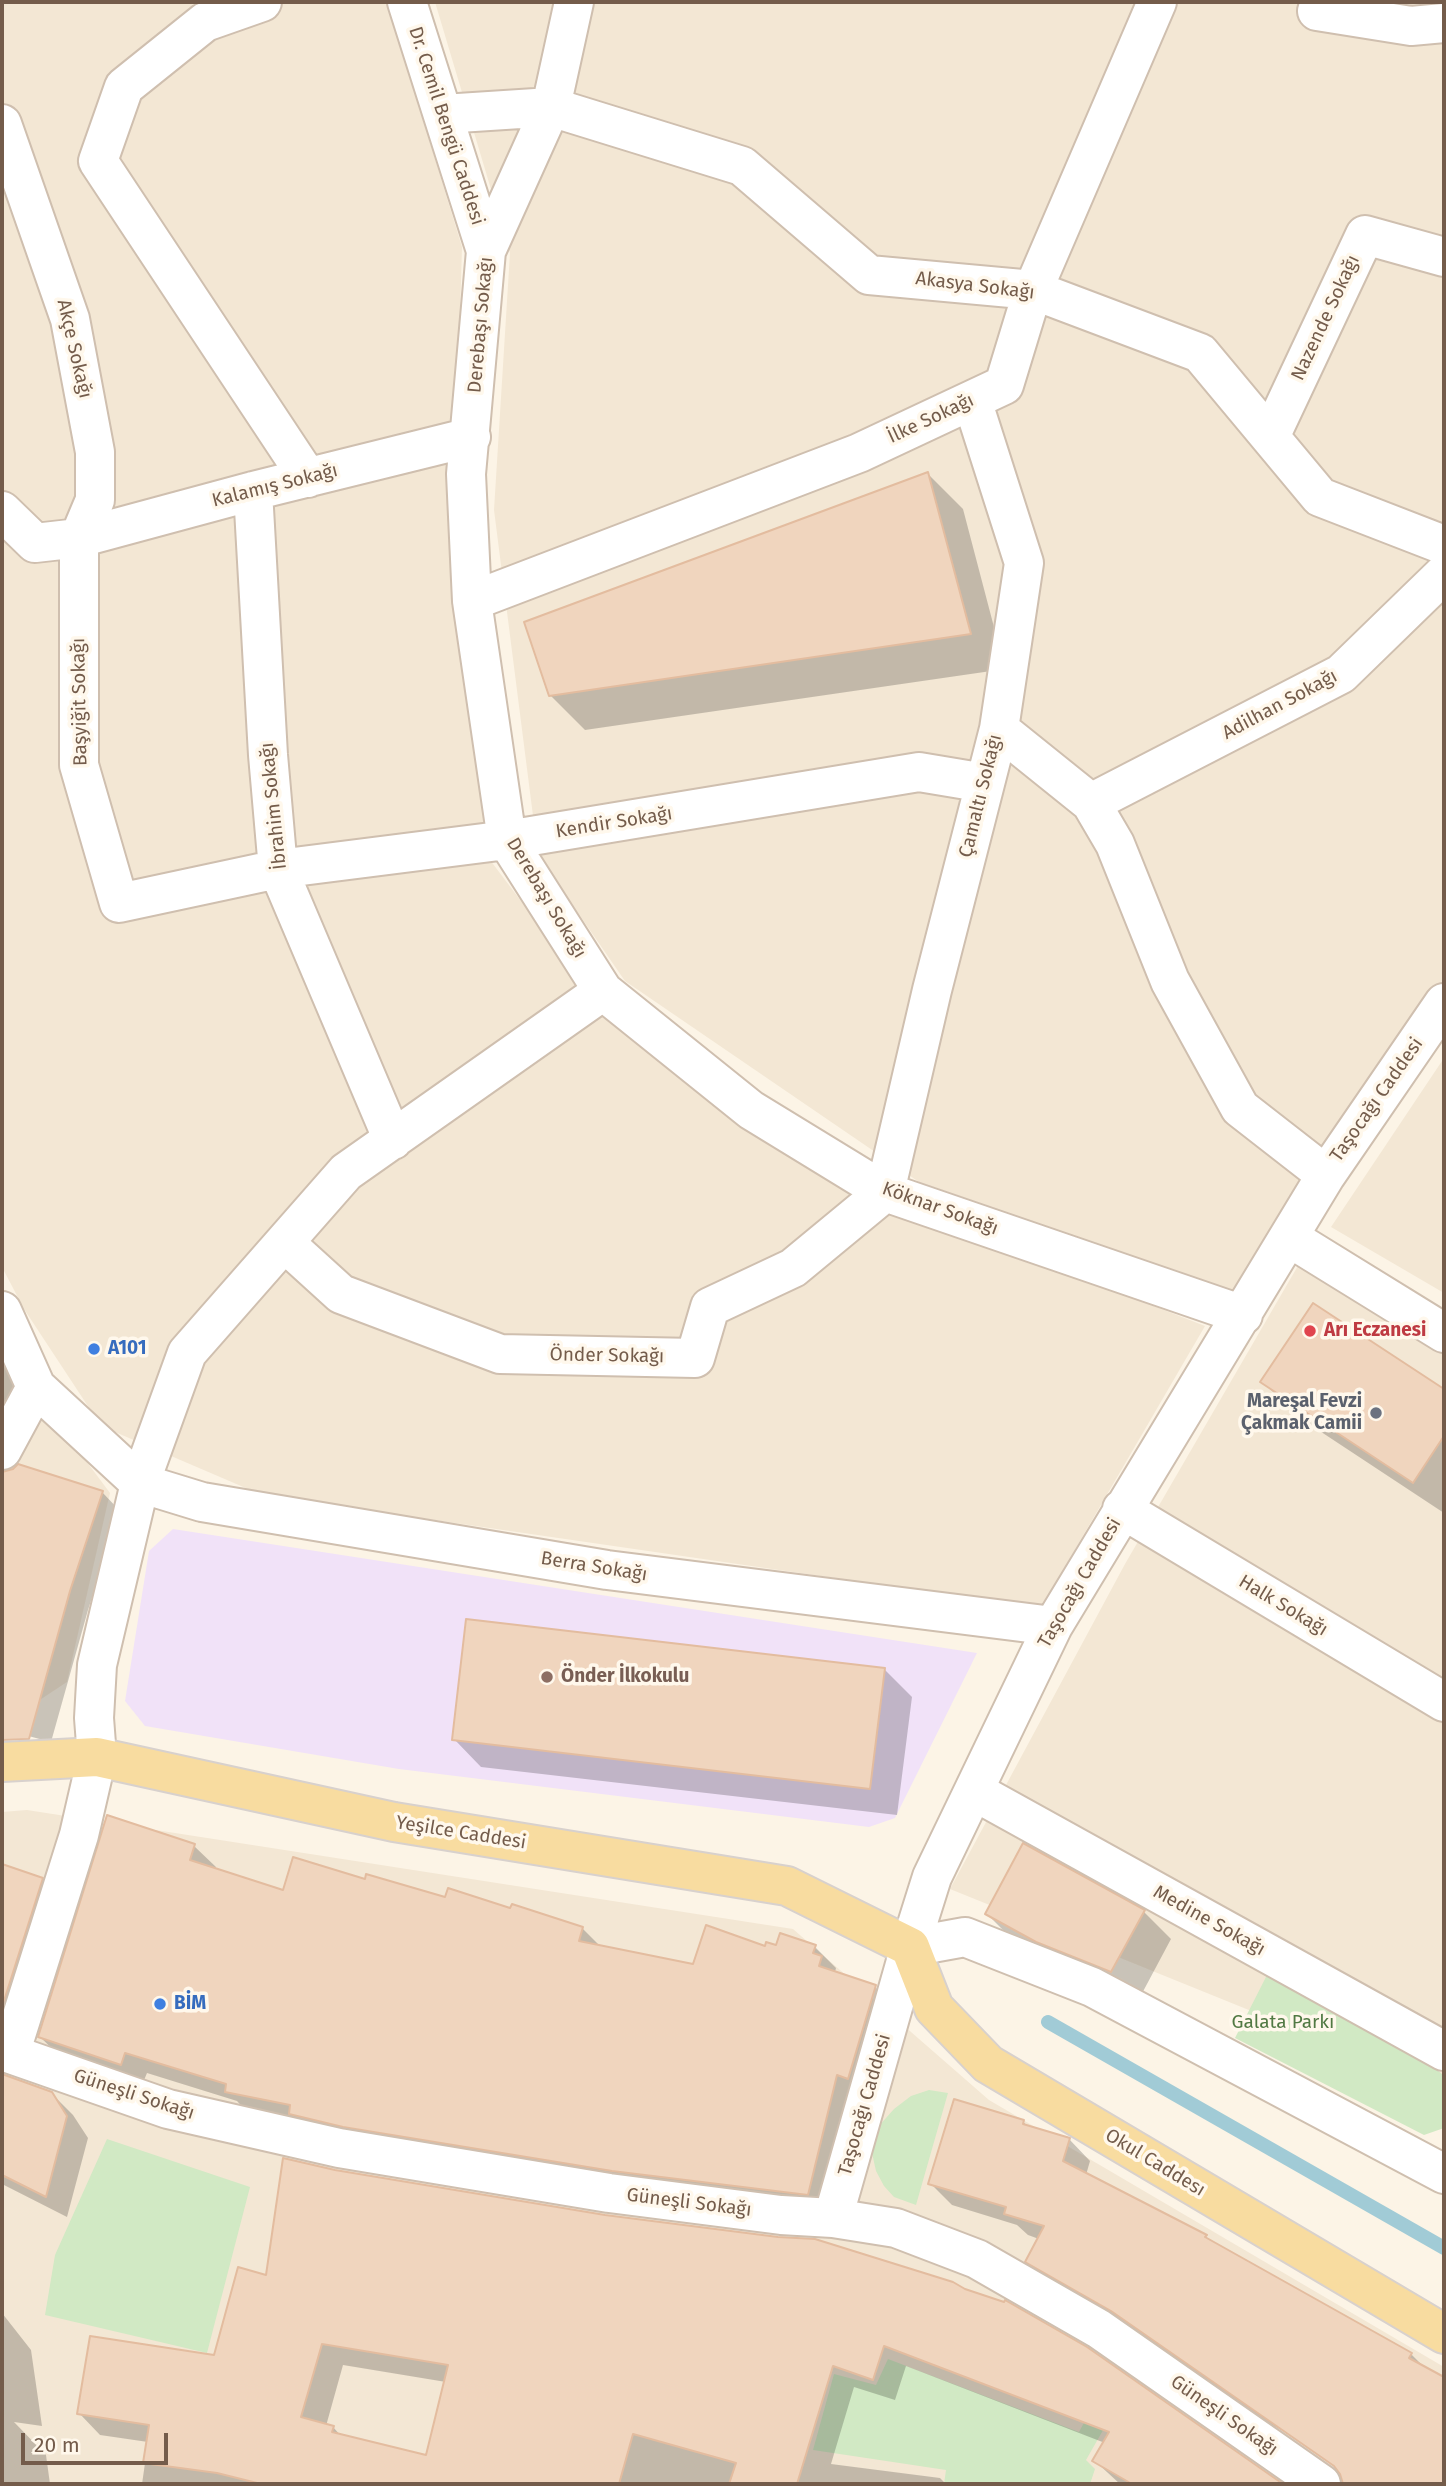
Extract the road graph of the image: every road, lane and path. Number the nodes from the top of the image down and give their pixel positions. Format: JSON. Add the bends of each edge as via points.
{"nodes":[{"id":1,"x":262,"y":2,"type":"edge"},
{"id":2,"x":407,"y":2,"type":"edge"},
{"id":3,"x":574,"y":2,"type":"edge"},
{"id":4,"x":1157,"y":2,"type":"edge"},
{"id":5,"x":1317,"y":12,"type":"dead end"},
{"id":6,"x":1444,"y":23,"type":"edge"},
{"id":7,"x":551,"y":107,"type":"junction"},
{"id":8,"x":443,"y":114,"type":"junction"},
{"id":9,"x":2,"y":124,"type":"edge"},
{"id":10,"x":486,"y":251,"type":"junction"},
{"id":11,"x":1444,"y":257,"type":"edge"},
{"id":12,"x":1033,"y":290,"type":"junction"},
{"id":13,"x":972,"y":400,"type":"junction"},
{"id":14,"x":471,"y":437,"type":"junction"},
{"id":15,"x":1270,"y":437,"type":"junction"},
{"id":16,"x":308,"y":478,"type":"junction"},
{"id":17,"x":253,"y":491,"type":"junction"},
{"id":18,"x":2,"y":511,"type":"edge"},
{"id":19,"x":79,"y":538,"type":"junction"},
{"id":20,"x":1444,"y":545,"type":"edge"},
{"id":21,"x":1444,"y":573,"type":"edge"},
{"id":22,"x":472,"y":601,"type":"junction"},
{"id":23,"x":999,"y":729,"type":"junction"},
{"id":24,"x":985,"y":783,"type":"junction"},
{"id":25,"x":1091,"y":803,"type":"junction"},
{"id":26,"x":508,"y":840,"type":"junction"},
{"id":27,"x":278,"y":869,"type":"junction"},
{"id":28,"x":118,"y":903,"type":"joint"},
{"id":29,"x":603,"y":991,"type":"junction"},
{"id":30,"x":1444,"y":1003,"type":"edge"},
{"id":31,"x":393,"y":1140,"type":"junction"},
{"id":32,"x":1326,"y":1175,"type":"junction"},
{"id":33,"x":885,"y":1192,"type":"junction"},
{"id":34,"x":1290,"y":1238,"type":"junction"},
{"id":35,"x":286,"y":1244,"type":"junction"},
{"id":36,"x":2,"y":1311,"type":"edge"},
{"id":37,"x":1243,"y":1315,"type":"junction"},
{"id":38,"x":1444,"y":1333,"type":"edge"},
{"id":39,"x":36,"y":1387,"type":"junction"},
{"id":40,"x":2,"y":1450,"type":"edge"},
{"id":41,"x":140,"y":1483,"type":"junction"},
{"id":42,"x":1122,"y":1509,"type":"junction"},
{"id":43,"x":1053,"y":1626,"type":"junction"},
{"id":44,"x":1444,"y":1702,"type":"edge"},
{"id":45,"x":97,"y":1757,"type":"junction"},
{"id":46,"x":2,"y":1762,"type":"edge"},
{"id":47,"x":974,"y":1791,"type":"junction"},
{"id":48,"x":909,"y":1947,"type":"junction"},
{"id":49,"x":1444,"y":2051,"type":"edge"},
{"id":50,"x":6,"y":2052,"type":"edge"},
{"id":51,"x":1444,"y":2172,"type":"edge"},
{"id":52,"x":833,"y":2218,"type":"junction"},
{"id":53,"x":1444,"y":2334,"type":"edge"},
{"id":54,"x":1321,"y":2484,"type":"edge"}],
"edges":[{"from":1,"to":16,"type":"street","via":[[205,22],[124,87],[98,161]]},
{"from":2,"to":8,"type":"street","name":"Dr. Cemil Bengü Caddesi"},
{"from":3,"to":7,"type":"street","name":"Derebaşı Sokağı"},
{"from":4,"to":12,"type":"street","name":"İlke Sokağı"},
{"from":5,"to":6,"type":"street","via":[[1411,26]]},
{"from":7,"to":8,"type":"street"},
{"from":7,"to":10,"type":"street","name":"Derebaşı Sokağı"},
{"from":7,"to":12,"type":"street","name":"Akasya Sokağı","via":[[742,166],[869,275]]},
{"from":8,"to":10,"type":"street","name":"Dr. Cemil Bengü Caddesi"},
{"from":9,"to":19,"type":"street","name":"Akçe Sokağı","via":[[70,318],[95,452],[95,500]]},
{"from":10,"to":14,"type":"street","name":"Derebaşı Sokağı"},
{"from":11,"to":15,"type":"street","name":"Nazende Sokağı","via":[[1366,235]]},
{"from":12,"to":13,"type":"street","name":"İlke Sokağı","via":[[1004,385]]},
{"from":12,"to":15,"type":"street","name":"Akasya Sokağı","via":[[1200,353]]},
{"from":13,"to":22,"type":"street","name":"İlke Sokağı","via":[[859,453]]},
{"from":13,"to":23,"type":"street","name":"Çamaltı Sokağı","via":[[1024,563]]},
{"from":14,"to":16,"type":"street","name":"Kalamış Sokağı"},
{"from":14,"to":22,"type":"street","name":"Derebaşı Sokağı","via":[[466,474]]},
{"from":15,"to":20,"type":"street","name":"Akasya Sokağı","via":[[1320,497]]},
{"from":16,"to":17,"type":"street","name":"Kalamış Sokağı"},
{"from":17,"to":19,"type":"street","name":"Kalamış Sokağı"},
{"from":17,"to":27,"type":"street","name":"İbrahim Sokağı"},
{"from":18,"to":19,"type":"street","name":"Kalamış Sokağı","via":[[35,543]]},
{"from":19,"to":28,"type":"street","name":"Başyiğit Sokağı","via":[[79,765]]},
{"from":21,"to":25,"type":"street","name":"Adilhan Sokağı","via":[[1341,674]]},
{"from":22,"to":26,"type":"street","name":"Derebaşı Sokağı"},
{"from":23,"to":24,"type":"street","name":"Çamaltı Sokağı"},
{"from":23,"to":25,"type":"street"},
{"from":24,"to":26,"type":"street","name":"Kendir Sokağı","via":[[919,772]]},
{"from":24,"to":33,"type":"street","name":"Çamaltı Sokağı"},
{"from":25,"to":32,"type":"street","via":[[1115,844],[1170,981],[1240,1108]]},
{"from":26,"to":27,"type":"street","name":"Kendir Sokağı"},
{"from":26,"to":29,"type":"street","name":"Derebaşı Sokağı"},
{"from":27,"to":28,"type":"street","name":"Kendir Sokağı"},
{"from":27,"to":31,"type":"street","name":"İbrahim Sokağı"},
{"from":29,"to":31,"type":"street"},
{"from":29,"to":33,"type":"street","name":"Köknar Sokağı","via":[[751,1110]]},
{"from":30,"to":32,"type":"street","name":"Taşocağı Caddesi"},
{"from":31,"to":35,"type":"street","via":[[346,1172]]},
{"from":32,"to":34,"type":"street","name":"Taşocağı Caddesi"},
{"from":33,"to":35,"type":"street","name":"Önder Sokağı","via":[[793,1268],[710,1307],[695,1357],[500,1354],[341,1294]]},
{"from":33,"to":37,"type":"street","name":"Köknar Sokağı"},
{"from":34,"to":37,"type":"street","name":"Taşocağı Caddesi"},
{"from":34,"to":38,"type":"street"},
{"from":35,"to":41,"type":"street","via":[[187,1353]]},
{"from":36,"to":39,"type":"street"},
{"from":37,"to":42,"type":"street","name":"Taşocağı Caddesi"},
{"from":39,"to":40,"type":"street"},
{"from":39,"to":41,"type":"street"},
{"from":41,"to":43,"type":"street","name":"Berra Sokağı","via":[[202,1502],[607,1570]]},
{"from":41,"to":45,"type":"street","via":[[97,1665]]},
{"from":42,"to":43,"type":"street","name":"Taşocağı Caddesi"},
{"from":42,"to":44,"type":"street","name":"Halk Sokağı"},
{"from":43,"to":47,"type":"street","name":"Taşocağı Caddesi"},
{"from":45,"to":46,"type":"main road","name":"Yeşilce Caddesi"},
{"from":45,"to":48,"type":"main road","name":"Yeşilce Caddesi","via":[[394,1822],[787,1886]]},
{"from":45,"to":50,"type":"street","via":[[79,1835]]},
{"from":47,"to":48,"type":"street","name":"Taşocağı Caddesi","via":[[932,1877]]},
{"from":47,"to":49,"type":"street","name":"Medine Sokağı"},
{"from":48,"to":51,"type":"street","via":[[965,1937],[1091,1987]]},
{"from":48,"to":52,"type":"street","name":"Taşocağı Caddesi"},
{"from":48,"to":53,"type":"main road","name":"Okul Caddesı","via":[[934,2008],[988,2064]]},
{"from":50,"to":52,"type":"street","name":"Güneşli Sokağı","via":[[168,2109],[339,2148],[609,2193]]},
{"from":52,"to":54,"type":"street","name":"Güneşli Sokağı","via":[[896,2228],[977,2259],[1099,2329]]}]}
